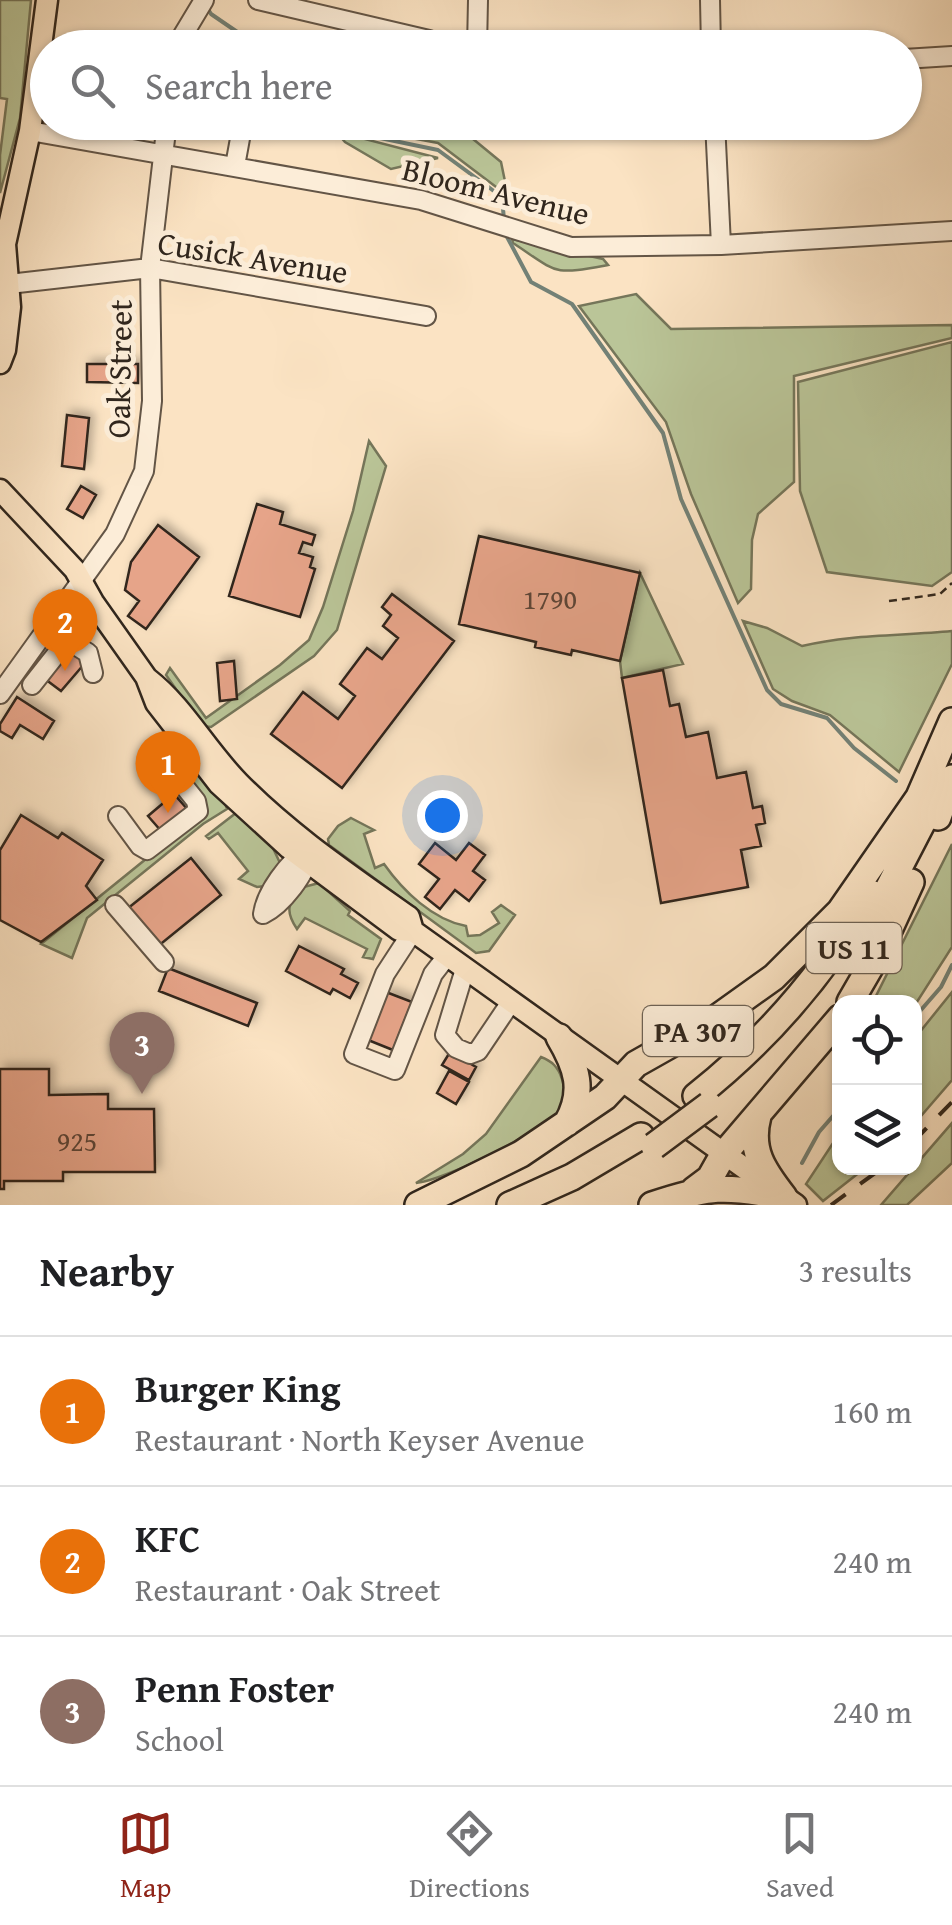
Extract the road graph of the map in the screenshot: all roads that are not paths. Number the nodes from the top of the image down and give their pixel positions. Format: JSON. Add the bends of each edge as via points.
{"nodes":[{"id":1,"x":47,"y":0,"type":"edge"},
{"id":2,"x":204,"y":0,"type":"edge"},
{"id":3,"x":258,"y":0,"type":"edge"},
{"id":4,"x":478,"y":0,"type":"edge"},
{"id":5,"x":710,"y":0,"type":"edge"},
{"id":6,"x":43,"y":30,"type":"edge"},
{"id":7,"x":186,"y":30,"type":"edge"},
{"id":8,"x":387,"y":30,"type":"edge"},
{"id":9,"x":477,"y":30,"type":"edge"},
{"id":10,"x":711,"y":30,"type":"edge"},
{"id":11,"x":952,"y":56,"type":"edge"},
{"id":12,"x":922,"y":58,"type":"edge"},
{"id":13,"x":30,"y":131,"type":"edge"},
{"id":14,"x":82,"y":140,"type":"edge"},
{"id":15,"x":164,"y":140,"type":"edge"},
{"id":16,"x":240,"y":140,"type":"edge"},
{"id":17,"x":716,"y":140,"type":"edge"},
{"id":18,"x":162,"y":154,"type":"junction"},
{"id":19,"x":235,"y":166,"type":"junction"},
{"id":20,"x":952,"y":231,"type":"edge"},
{"id":21,"x":721,"y":245,"type":"junction"},
{"id":22,"x":150,"y":268,"type":"junction"},
{"id":23,"x":10,"y":284,"type":"junction"},
{"id":24,"x":426,"y":316,"type":"dead end"},
{"id":25,"x":2,"y":353,"type":"edge"},
{"id":26,"x":0,"y":490,"type":"edge"},
{"id":27,"x":81,"y":582,"type":"junction"},
{"id":28,"x":93,"y":673,"type":"dead end"},
{"id":29,"x":32,"y":684,"type":"dead end"},
{"id":30,"x":0,"y":694,"type":"edge"},
{"id":31,"x":952,"y":721,"type":"edge"},
{"id":32,"x":952,"y":758,"type":"edge"},
{"id":33,"x":172,"y":771,"type":"dead end"},
{"id":34,"x":952,"y":778,"type":"edge"},
{"id":35,"x":919,"y":798,"type":"junction"},
{"id":36,"x":118,"y":816,"type":"dead end"},
{"id":37,"x":115,"y":906,"type":"dead end"},
{"id":38,"x":413,"y":932,"type":"junction"},
{"id":39,"x":447,"y":956,"type":"junction"},
{"id":40,"x":164,"y":962,"type":"dead end"},
{"id":41,"x":465,"y":969,"type":"junction"},
{"id":42,"x":854,"y":995,"type":"edge"},
{"id":43,"x":510,"y":1002,"type":"junction"},
{"id":44,"x":832,"y":1028,"type":"edge"},
{"id":45,"x":559,"y":1037,"type":"junction"},
{"id":46,"x":620,"y":1081,"type":"junction"},
{"id":47,"x":703,"y":1101,"type":"junction"},
{"id":48,"x":758,"y":1116,"type":"junction"},
{"id":49,"x":567,"y":1123,"type":"junction"},
{"id":50,"x":647,"y":1141,"type":"junction"},
{"id":51,"x":723,"y":1155,"type":"junction"},
{"id":52,"x":694,"y":1190,"type":"junction"},
{"id":53,"x":790,"y":1201,"type":"edge"},
{"id":54,"x":418,"y":1205,"type":"edge"},
{"id":55,"x":510,"y":1205,"type":"edge"},
{"id":56,"x":549,"y":1205,"type":"edge"},
{"id":57,"x":652,"y":1205,"type":"edge"}],
"edges":[{"from":1,"to":6,"type":"main road"},
{"from":2,"to":7,"type":"street"},
{"from":3,"to":8,"type":"street"},
{"from":4,"to":9,"type":"street"},
{"from":5,"to":10,"type":"street"},
{"from":11,"to":12,"type":"street"},
{"from":13,"to":23,"type":"main road","via":[[6,244]]},
{"from":14,"to":18,"type":"street","name":"Bloom Avenue"},
{"from":15,"to":18,"type":"street","name":"Oak Street"},
{"from":16,"to":19,"type":"street"},
{"from":17,"to":21,"type":"street"},
{"from":18,"to":19,"type":"street","name":"Bloom Avenue"},
{"from":18,"to":22,"type":"street","name":"Oak Street"},
{"from":19,"to":21,"type":"street","name":"Bloom Avenue","via":[[421,200],[571,247]]},
{"from":20,"to":21,"type":"street","name":"Bloom Avenue"},
{"from":22,"to":23,"type":"street","name":"Cusick Avenue"},
{"from":22,"to":24,"type":"street","name":"Cusick Avenue"},
{"from":22,"to":27,"type":"street","name":"Oak Street","via":[[152,401],[144,471],[115,534]]},
{"from":23,"to":25,"type":"main road"},
{"from":26,"to":27,"type":"main road"},
{"from":27,"to":30,"type":"street","name":"Oak Street"},
{"from":27,"to":38,"type":"main road","via":[[206,769],[248,813],[409,917]]},
{"from":28,"to":29,"type":"street","via":[[88,653],[72,643]]},
{"from":31,"to":35,"type":"highway","number":"US 11"},
{"from":32,"to":47,"type":"highway","number":"US 11","via":[[896,879],[848,958],[789,1030]]},
{"from":33,"to":36,"type":"street","via":[[198,811],[147,850]]},
{"from":34,"to":42,"type":"highway","via":[[893,923]]},
{"from":35,"to":46,"type":"highway","number":"PA 307","via":[[840,911],[801,953],[735,1007],[636,1064]]},
{"from":35,"to":47,"type":"highway","number":"US 11","via":[[868,898],[817,974]]},
{"from":37,"to":40,"type":"street"},
{"from":38,"to":39,"type":"main road"},
{"from":38,"to":39,"type":"street","via":[[385,974],[354,1054],[395,1070],[433,974]]},
{"from":39,"to":41,"type":"main road"},
{"from":41,"to":43,"type":"main road"},
{"from":41,"to":43,"type":"street","via":[[445,1035],[456,1048],[478,1051]]},
{"from":43,"to":45,"type":"main road"},
{"from":44,"to":48,"type":"highway","number":"PA 307"},
{"from":45,"to":46,"type":"main road"},
{"from":45,"to":49,"type":"highway","via":[[579,1086]]},
{"from":46,"to":49,"type":"highway"},
{"from":46,"to":51,"type":"main road","number":"PA 307"},
{"from":47,"to":50,"type":"highway","number":"US 11"},
{"from":48,"to":51,"type":"highway"},
{"from":48,"to":53,"type":"highway","via":[[755,1150]]},
{"from":49,"to":54,"type":"highway"},
{"from":50,"to":55,"type":"highway","number":"US 11"},
{"from":50,"to":56,"type":"highway","number":"US 11"},
{"from":51,"to":52,"type":"highway"},
{"from":51,"to":53,"type":"main road","number":"PA 307"},
{"from":52,"to":53,"type":"highway","via":[[737,1188]]},
{"from":52,"to":57,"type":"highway"}]}
